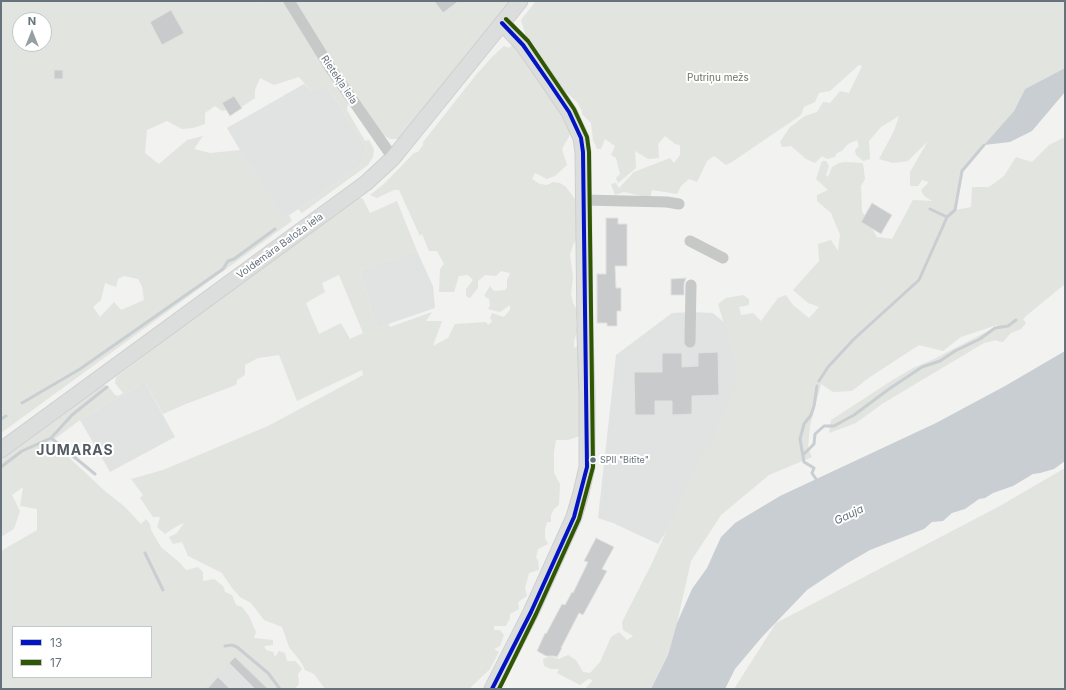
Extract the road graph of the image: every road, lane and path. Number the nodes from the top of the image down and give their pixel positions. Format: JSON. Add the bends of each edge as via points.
{"nodes":[{"id":1,"x":288,"y":1,"type":"edge"},
{"id":2,"x":520,"y":1,"type":"edge"},
{"id":3,"x":502,"y":23,"type":"junction"},
{"id":4,"x":393,"y":158,"type":"junction"},
{"id":5,"x":584,"y":200,"type":"junction"},
{"id":6,"x":679,"y":204,"type":"dead end"},
{"id":7,"x":690,"y":241,"type":"dead end"},
{"id":8,"x":723,"y":258,"type":"dead end"},
{"id":9,"x":691,"y":285,"type":"dead end"},
{"id":10,"x":690,"y":342,"type":"dead end"},
{"id":11,"x":1,"y":450,"type":"edge"},
{"id":12,"x":492,"y":689,"type":"edge"}],
"edges":[{"from":1,"to":4,"type":"street","name":"Rietekļa iela","via":[[331,69]]},
{"from":2,"to":3,"type":"street","name":"Voldemāra Baloža iela"},
{"from":3,"to":4,"type":"street","name":"Voldemāra Baloža iela"},
{"from":3,"to":5,"type":"street","via":[[523,45],[569,112],[577,129],[583,152]]},
{"from":4,"to":11,"type":"street","name":"Voldemāra Baloža iela","via":[[366,183]]},
{"from":5,"to":6,"type":"street"},
{"from":5,"to":12,"type":"street","via":[[587,467],[574,517],[531,612]]},
{"from":7,"to":8,"type":"street"},
{"from":9,"to":10,"type":"street"}]}
